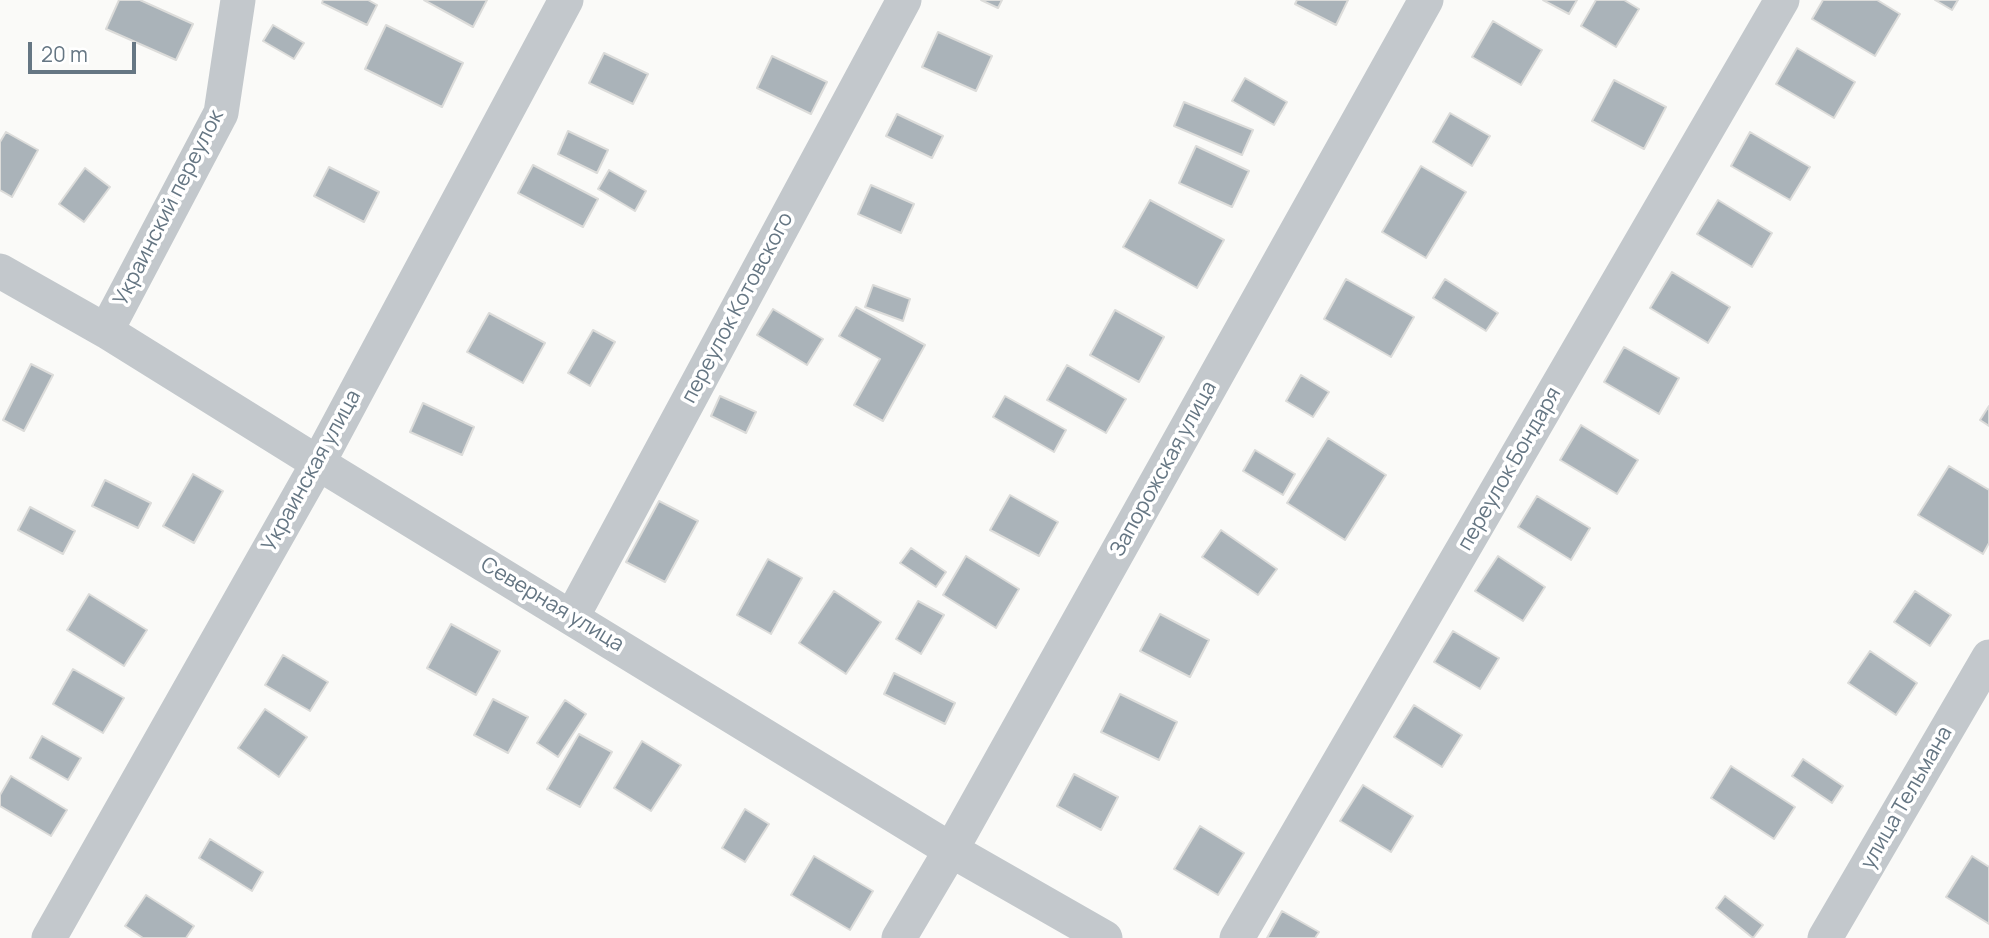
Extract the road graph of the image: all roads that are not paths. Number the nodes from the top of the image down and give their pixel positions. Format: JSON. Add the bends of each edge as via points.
{"nodes":[{"id":1,"x":238,"y":0,"type":"edge"},
{"id":2,"x":566,"y":0,"type":"edge"},
{"id":3,"x":904,"y":0,"type":"edge"},
{"id":4,"x":1426,"y":0,"type":"edge"},
{"id":5,"x":1782,"y":0,"type":"edge"},
{"id":6,"x":0,"y":271,"type":"edge"},
{"id":7,"x":106,"y":331,"type":"junction"},
{"id":8,"x":318,"y":463,"type":"junction"},
{"id":9,"x":572,"y":617,"type":"junction"},
{"id":10,"x":1989,"y":657,"type":"edge"},
{"id":11,"x":951,"y":850,"type":"junction"},
{"id":12,"x":49,"y":938,"type":"edge"},
{"id":13,"x":899,"y":938,"type":"edge"},
{"id":14,"x":1105,"y":938,"type":"edge"},
{"id":15,"x":1237,"y":938,"type":"edge"},
{"id":16,"x":1825,"y":938,"type":"edge"}],
"edges":[{"from":1,"to":7,"type":"street","name":"Украинский переулок","via":[[221,113]]},
{"from":2,"to":8,"type":"street","name":"Украинская улица"},
{"from":3,"to":9,"type":"street","name":"переулок Котовского"},
{"from":4,"to":11,"type":"street","name":"Запорожская улица"},
{"from":5,"to":15,"type":"street","name":"переулок Бондаря"},
{"from":6,"to":7,"type":"street","name":"Северная улица"},
{"from":7,"to":8,"type":"street","name":"Северная улица"},
{"from":8,"to":9,"type":"street","name":"Северная улица"},
{"from":8,"to":12,"type":"street","name":"Украинская улица"},
{"from":9,"to":11,"type":"street","name":"Северная улица"},
{"from":10,"to":16,"type":"street","name":"улица Тельмана"},
{"from":11,"to":13,"type":"street","name":"Запорожская улица"},
{"from":11,"to":14,"type":"street","name":"Северная улица"}]}
